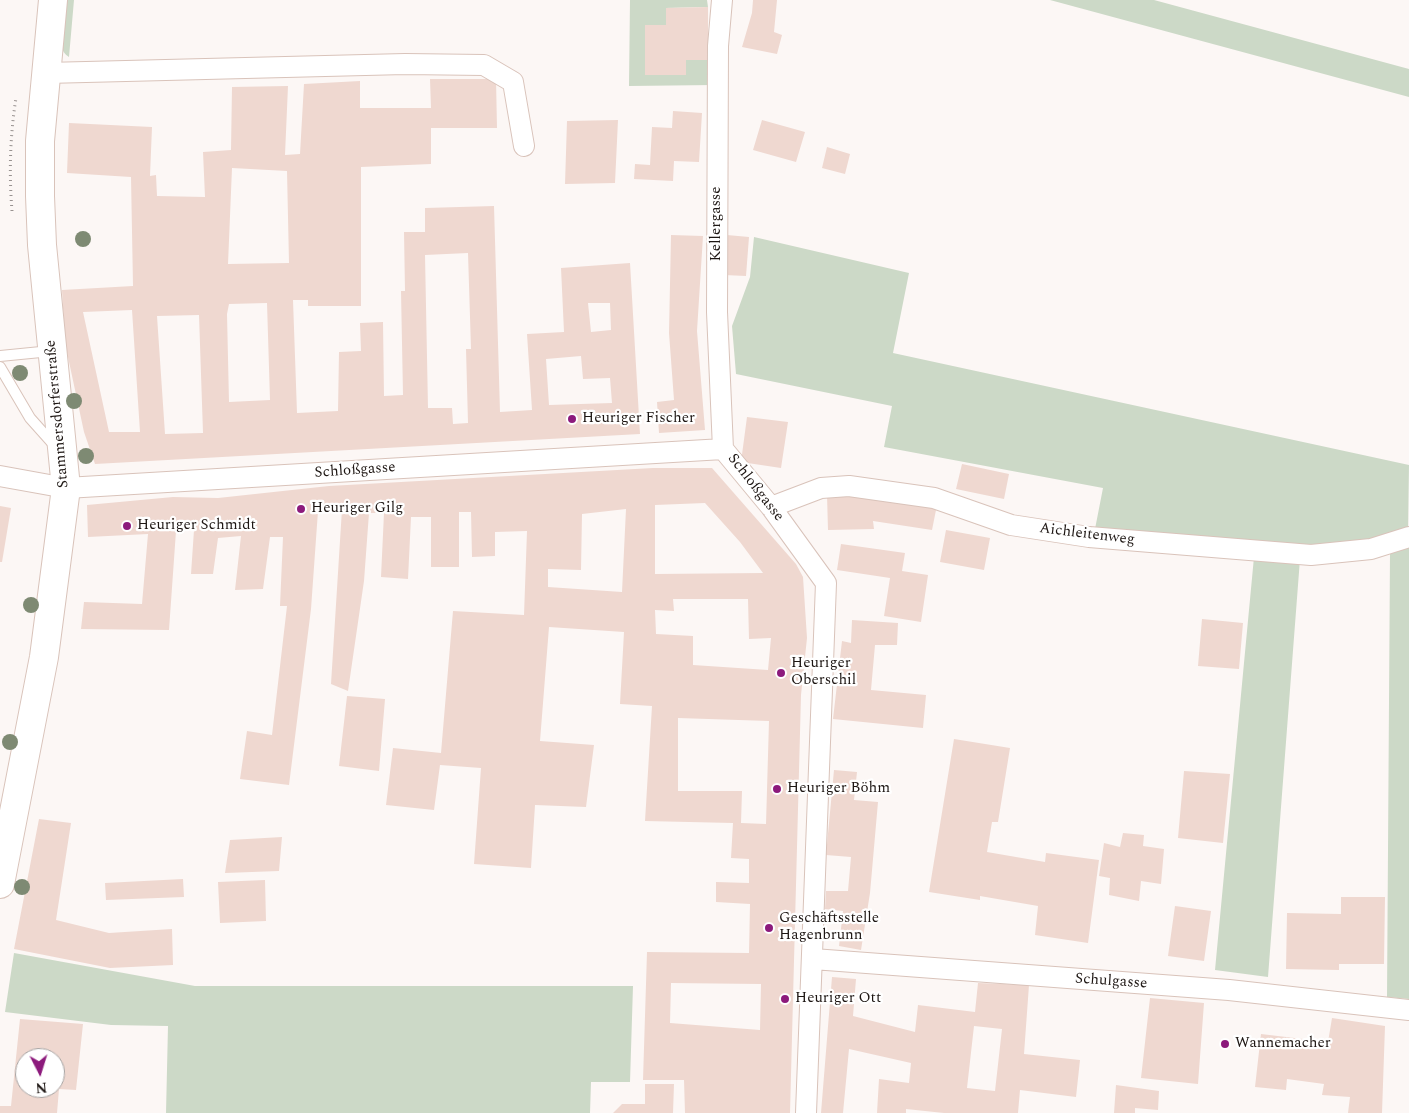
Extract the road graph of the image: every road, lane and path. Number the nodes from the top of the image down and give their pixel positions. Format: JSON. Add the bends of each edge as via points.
{"nodes":[{"id":1,"x":53,"y":0,"type":"edge"},
{"id":2,"x":722,"y":0,"type":"edge"},
{"id":3,"x":46,"y":73,"type":"junction"},
{"id":4,"x":524,"y":146,"type":"dead end"},
{"id":5,"x":52,"y":351,"type":"junction"},
{"id":6,"x":0,"y":356,"type":"edge"},
{"id":7,"x":0,"y":367,"type":"edge"},
{"id":8,"x":723,"y":448,"type":"junction"},
{"id":9,"x":64,"y":456,"type":"junction"},
{"id":10,"x":0,"y":476,"type":"edge"},
{"id":11,"x":66,"y":488,"type":"junction"},
{"id":12,"x":771,"y":507,"type":"junction"},
{"id":13,"x":1409,"y":538,"type":"edge"},
{"id":14,"x":0,"y":884,"type":"edge"},
{"id":15,"x":813,"y":959,"type":"junction"},
{"id":16,"x":1409,"y":1010,"type":"edge"},
{"id":17,"x":806,"y":1113,"type":"edge"}],
"edges":[{"from":1,"to":3,"type":"street","name":"Stammersdorferstraße"},
{"from":2,"to":8,"type":"street","name":"Kellergasse","via":[[718,46],[717,312]]},
{"from":3,"to":4,"type":"street","via":[[484,65],[513,82]]},
{"from":3,"to":5,"type":"street","name":"Stammersdorferstraße","via":[[40,141],[40,196]]},
{"from":5,"to":6,"type":"lane"},
{"from":5,"to":9,"type":"street","name":"Stammersdorferstraße"},
{"from":7,"to":9,"type":"lane","via":[[30,418]]},
{"from":8,"to":11,"type":"street","name":"Schloßgasse"},
{"from":8,"to":12,"type":"street","name":"Schloßgasse"},
{"from":9,"to":11,"type":"street","name":"Stammersdorferstraße"},
{"from":10,"to":11,"type":"street","name":"Schloßgasse"},
{"from":11,"to":14,"type":"street","name":"Stammersdorferstraße","via":[[44,657]]},
{"from":12,"to":13,"type":"street","name":"Aichleitenweg","via":[[820,488],[849,486],[934,498],[1011,525],[1089,537],[1311,555],[1371,548]]},
{"from":12,"to":15,"type":"street","name":"Schloßgasse","via":[[826,584]]},
{"from":15,"to":16,"type":"street","name":"Schulgasse","via":[[1229,990]]},
{"from":15,"to":17,"type":"street","name":"Schloßgasse"}]}
